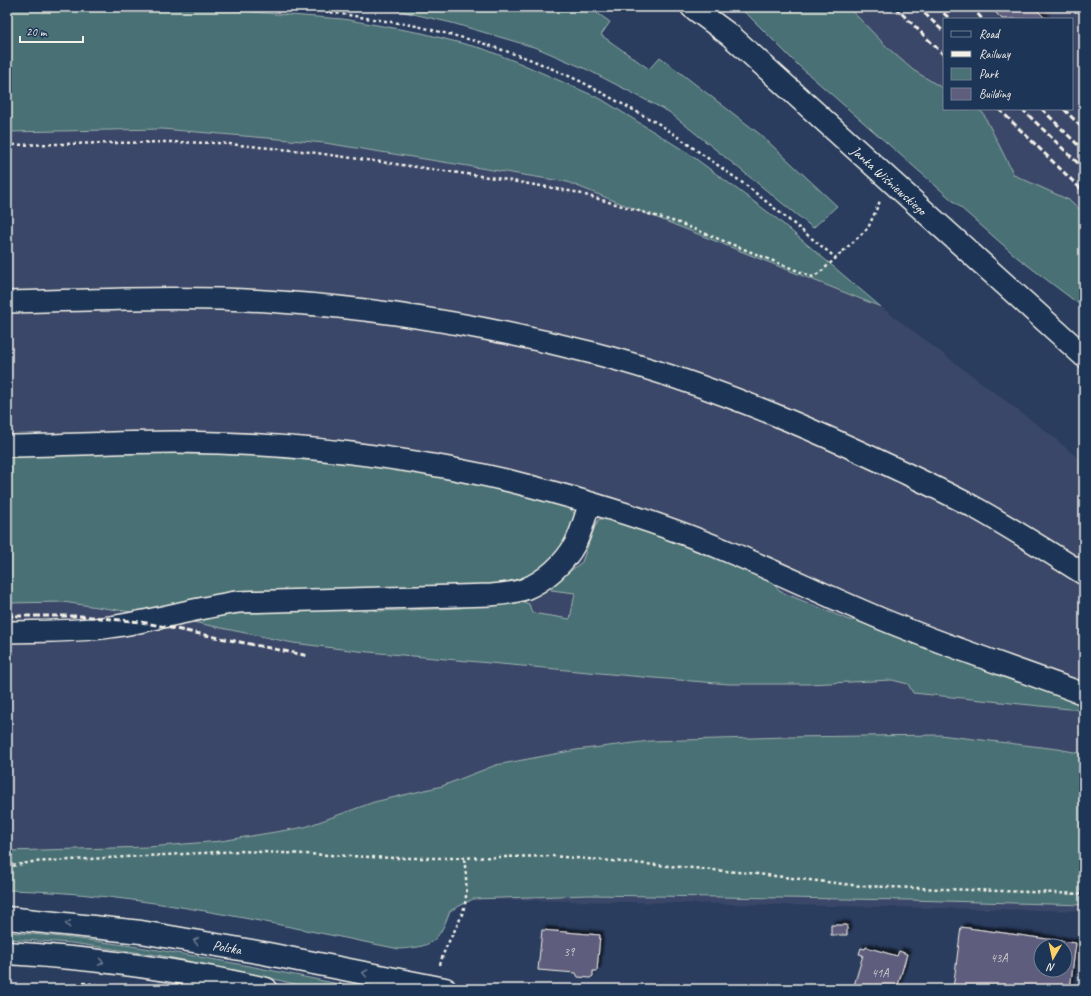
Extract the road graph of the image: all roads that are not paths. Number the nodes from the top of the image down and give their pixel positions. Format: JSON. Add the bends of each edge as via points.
{"nodes":[{"id":1,"x":692,"y":7,"type":"edge"},
{"id":2,"x":7,"y":302,"type":"edge"},
{"id":3,"x":1084,"y":356,"type":"edge"},
{"id":4,"x":7,"y":446,"type":"edge"},
{"id":5,"x":590,"y":503,"type":"junction"},
{"id":6,"x":1084,"y":574,"type":"edge"},
{"id":7,"x":7,"y":632,"type":"edge"},
{"id":8,"x":1084,"y":694,"type":"edge"},
{"id":9,"x":7,"y":918,"type":"edge"},
{"id":10,"x":7,"y":953,"type":"edge"},
{"id":11,"x":266,"y":989,"type":"edge"},
{"id":12,"x":445,"y":989,"type":"edge"}],
"edges":[{"from":1,"to":3,"type":"main road","name":"Janka Wiśniewskiego","via":[[731,36]]},
{"from":2,"to":6,"type":"lane","via":[[193,299],[324,305],[446,321],[595,354],[726,396],[822,435],[974,508]]},
{"from":4,"to":5,"type":"lane","via":[[174,442],[328,450],[440,466]]},
{"from":5,"to":7,"type":"lane","via":[[575,543],[566,557],[554,570],[525,589],[491,595],[238,602],[109,627]]},
{"from":5,"to":8,"type":"lane","via":[[678,531],[883,619]]},
{"from":12,"to":9,"type":"main road","name":"Polska","one_way":true,"via":[[141,932]]},
{"from":10,"to":11,"type":"main road","one_way":true,"via":[[55,956],[173,972]]}]}
